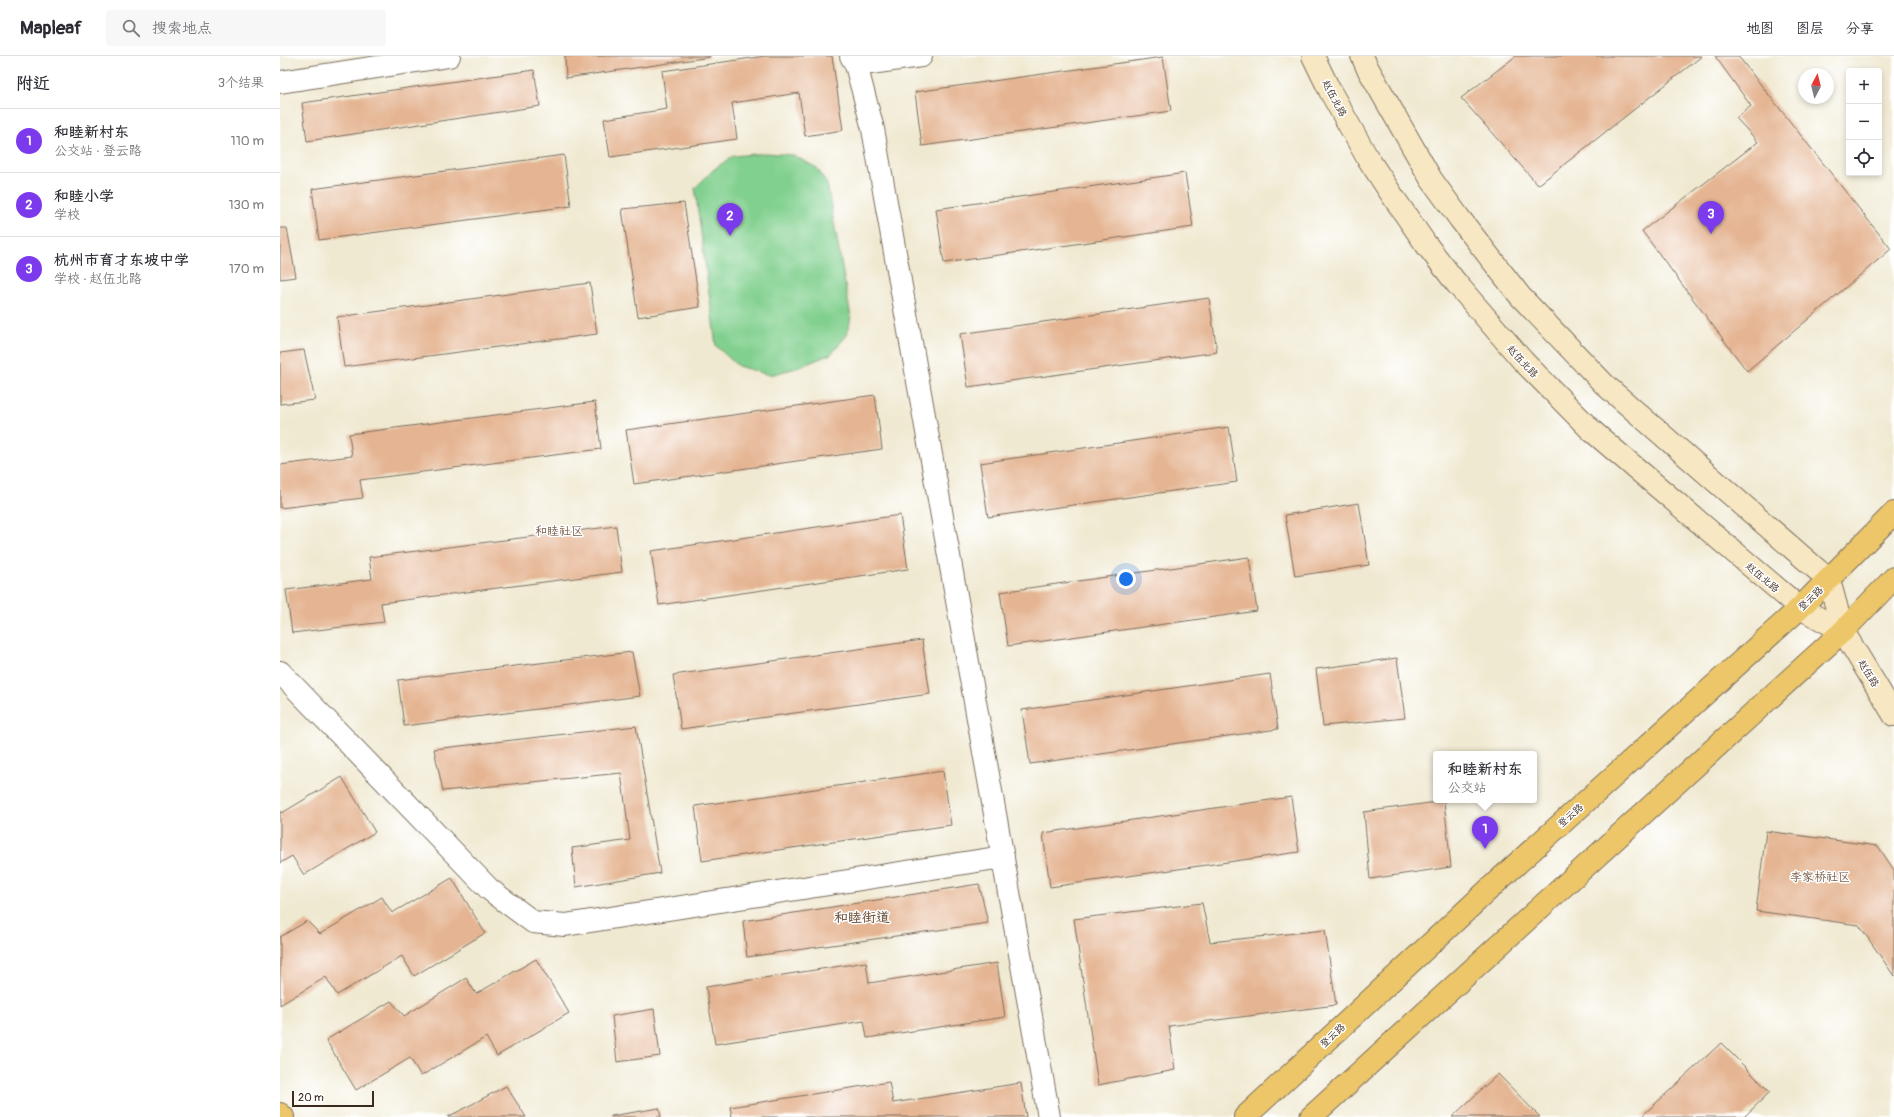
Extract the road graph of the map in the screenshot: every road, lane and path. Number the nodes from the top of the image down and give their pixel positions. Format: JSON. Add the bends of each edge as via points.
{"nodes":[{"id":1,"x":449,"y":56,"type":"edge"},
{"id":2,"x":921,"y":56,"type":"edge"},
{"id":3,"x":1313,"y":56,"type":"edge"},
{"id":4,"x":1362,"y":56,"type":"edge"},
{"id":5,"x":853,"y":60,"type":"edge"},
{"id":6,"x":280,"y":82,"type":"edge"},
{"id":7,"x":1894,"y":513,"type":"edge"},
{"id":8,"x":1894,"y":578,"type":"edge"},
{"id":9,"x":1828,"y":580,"type":"junction"},
{"id":10,"x":1800,"y":608,"type":"junction"},
{"id":11,"x":1843,"y":631,"type":"junction"},
{"id":12,"x":280,"y":672,"type":"edge"},
{"id":13,"x":1894,"y":716,"type":"edge"},
{"id":14,"x":1003,"y":857,"type":"junction"},
{"id":15,"x":280,"y":1114,"type":"edge"},
{"id":16,"x":283,"y":1117,"type":"edge"},
{"id":17,"x":1049,"y":1117,"type":"edge"},
{"id":18,"x":1245,"y":1117,"type":"edge"},
{"id":19,"x":1310,"y":1117,"type":"edge"}],
"edges":[{"from":1,"to":6,"type":"street"},
{"from":2,"to":5,"type":"street"},
{"from":3,"to":10,"type":"main road","name":"赵伍北路","via":[[1367,157],[1394,198],[1453,279],[1518,355],[1591,430]]},
{"from":4,"to":9,"type":"main road","via":[[1366,68],[1431,179],[1520,296],[1605,385]]},
{"from":5,"to":14,"type":"street","via":[[873,129]]},
{"from":7,"to":9,"type":"main road","name":"登云路"},
{"from":8,"to":11,"type":"main road"},
{"from":9,"to":10,"type":"main road","name":"登云路"},
{"from":9,"to":11,"type":"main road","name":"赵伍路"},
{"from":10,"to":11,"type":"main road"},
{"from":10,"to":18,"type":"main road","name":"登云路","via":[[1500,879]]},
{"from":11,"to":13,"type":"main road","name":"赵伍路"},
{"from":11,"to":19,"type":"main road"},
{"from":12,"to":14,"type":"street","via":[[489,889],[533,922],[565,926]]},
{"from":14,"to":17,"type":"street"},
{"from":15,"to":16,"type":"main road"}]}
